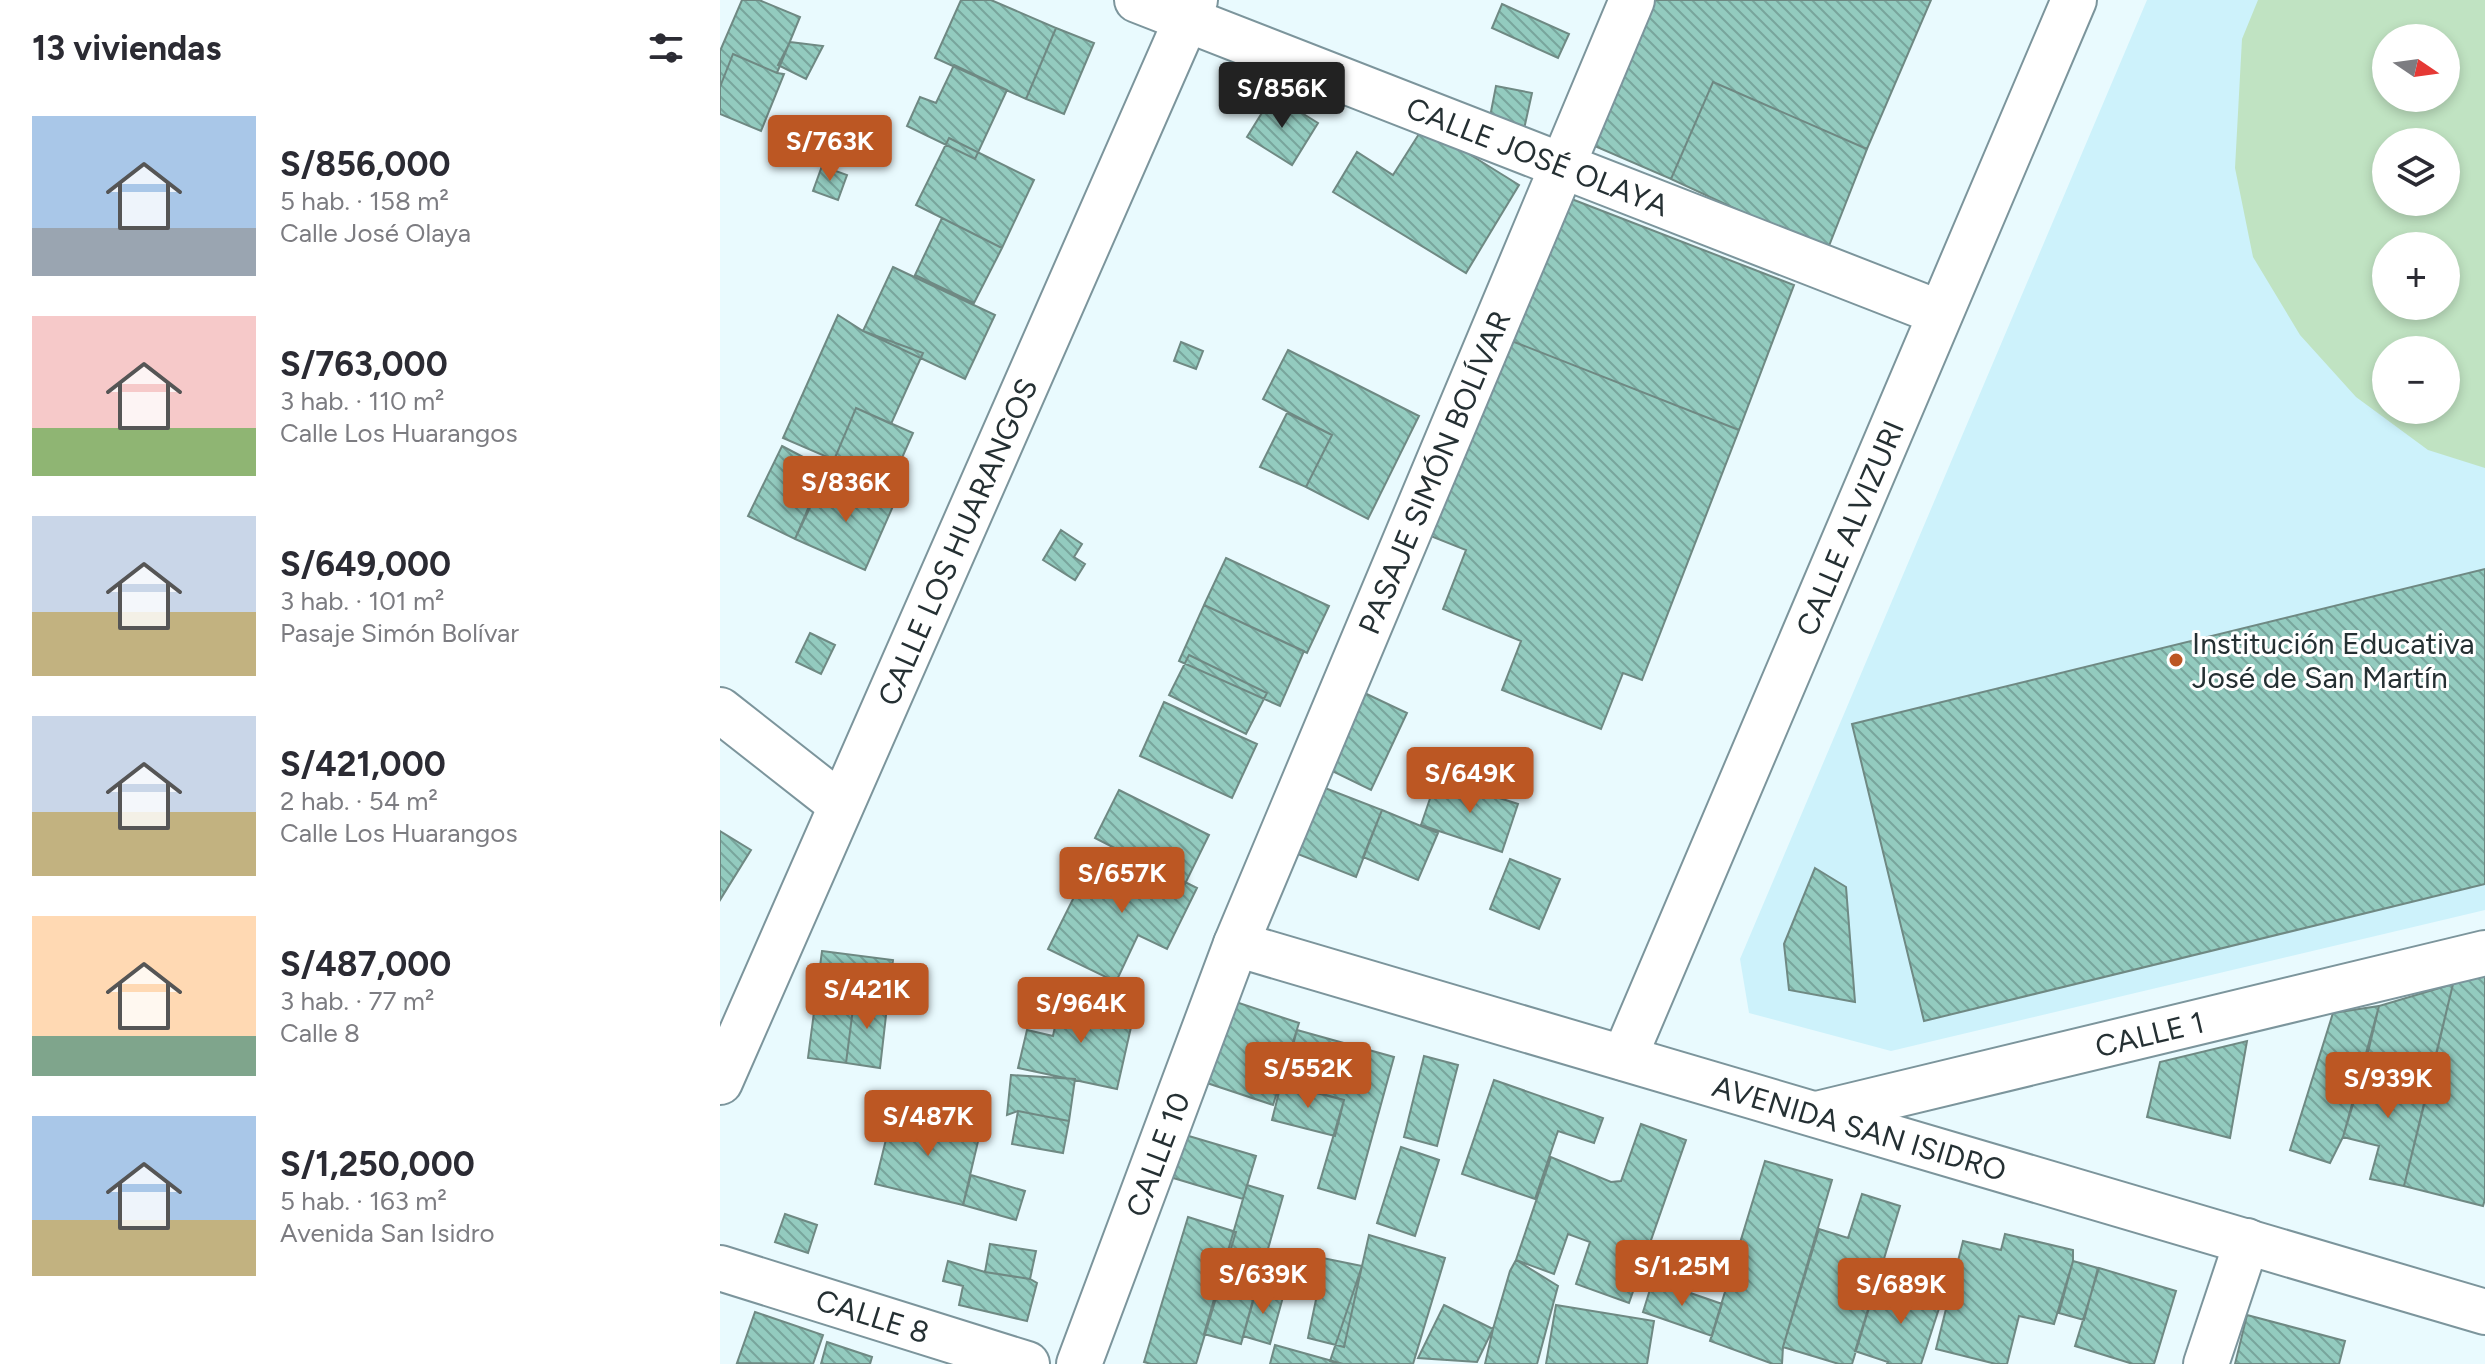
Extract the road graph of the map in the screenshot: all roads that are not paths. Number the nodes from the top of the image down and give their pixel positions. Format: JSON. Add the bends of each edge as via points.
{"nodes":[{"id":1,"x":1137,"y":0,"type":"edge"},
{"id":2,"x":1632,"y":0,"type":"edge"},
{"id":3,"x":2074,"y":0,"type":"edge"},
{"id":4,"x":1191,"y":10,"type":"edge"},
{"id":5,"x":1562,"y":166,"type":"junction"},
{"id":6,"x":1940,"y":313,"type":"junction"},
{"id":7,"x":720,"y":710,"type":"edge"},
{"id":8,"x":841,"y":805,"type":"junction"},
{"id":9,"x":1236,"y":944,"type":"junction"},
{"id":10,"x":2485,"y":953,"type":"edge"},
{"id":11,"x":1624,"y":1058,"type":"junction"},
{"id":12,"x":720,"y":1082,"type":"edge"},
{"id":13,"x":1815,"y":1114,"type":"junction"},
{"id":14,"x":2247,"y":1241,"type":"junction"},
{"id":15,"x":720,"y":1268,"type":"edge"},
{"id":16,"x":2485,"y":1312,"type":"edge"},
{"id":17,"x":1027,"y":1364,"type":"edge"},
{"id":18,"x":1079,"y":1364,"type":"edge"},
{"id":19,"x":2206,"y":1364,"type":"edge"}],
"edges":[{"from":1,"to":4,"type":"street","name":"CALLE JOSÉ OLAYA"},
{"from":2,"to":5,"type":"street","name":"PASAJE SIMÓN BOLÍVAR"},
{"from":3,"to":6,"type":"street","name":"CALLE ALVIZURI"},
{"from":4,"to":5,"type":"street","name":"CALLE JOSÉ OLAYA"},
{"from":4,"to":8,"type":"street","name":"CALLE LOS HUARANGOS"},
{"from":5,"to":6,"type":"street","name":"CALLE JOSÉ OLAYA"},
{"from":5,"to":9,"type":"street","name":"PASAJE SIMÓN BOLÍVAR"},
{"from":6,"to":11,"type":"street","name":"CALLE ALVIZURI"},
{"from":7,"to":8,"type":"street"},
{"from":8,"to":12,"type":"street","name":"CALLE LOS HUARANGOS"},
{"from":9,"to":11,"type":"street","name":"AVENIDA SAN ISIDRO"},
{"from":9,"to":18,"type":"street","name":"CALLE 10"},
{"from":10,"to":13,"type":"street","name":"CALLE 1"},
{"from":11,"to":13,"type":"street","name":"AVENIDA SAN ISIDRO"},
{"from":13,"to":14,"type":"street","name":"AVENIDA SAN ISIDRO"},
{"from":14,"to":16,"type":"street","name":"AVENIDA SAN ISIDRO"},
{"from":14,"to":19,"type":"street"},
{"from":15,"to":17,"type":"street","name":"CALLE 8"}]}
